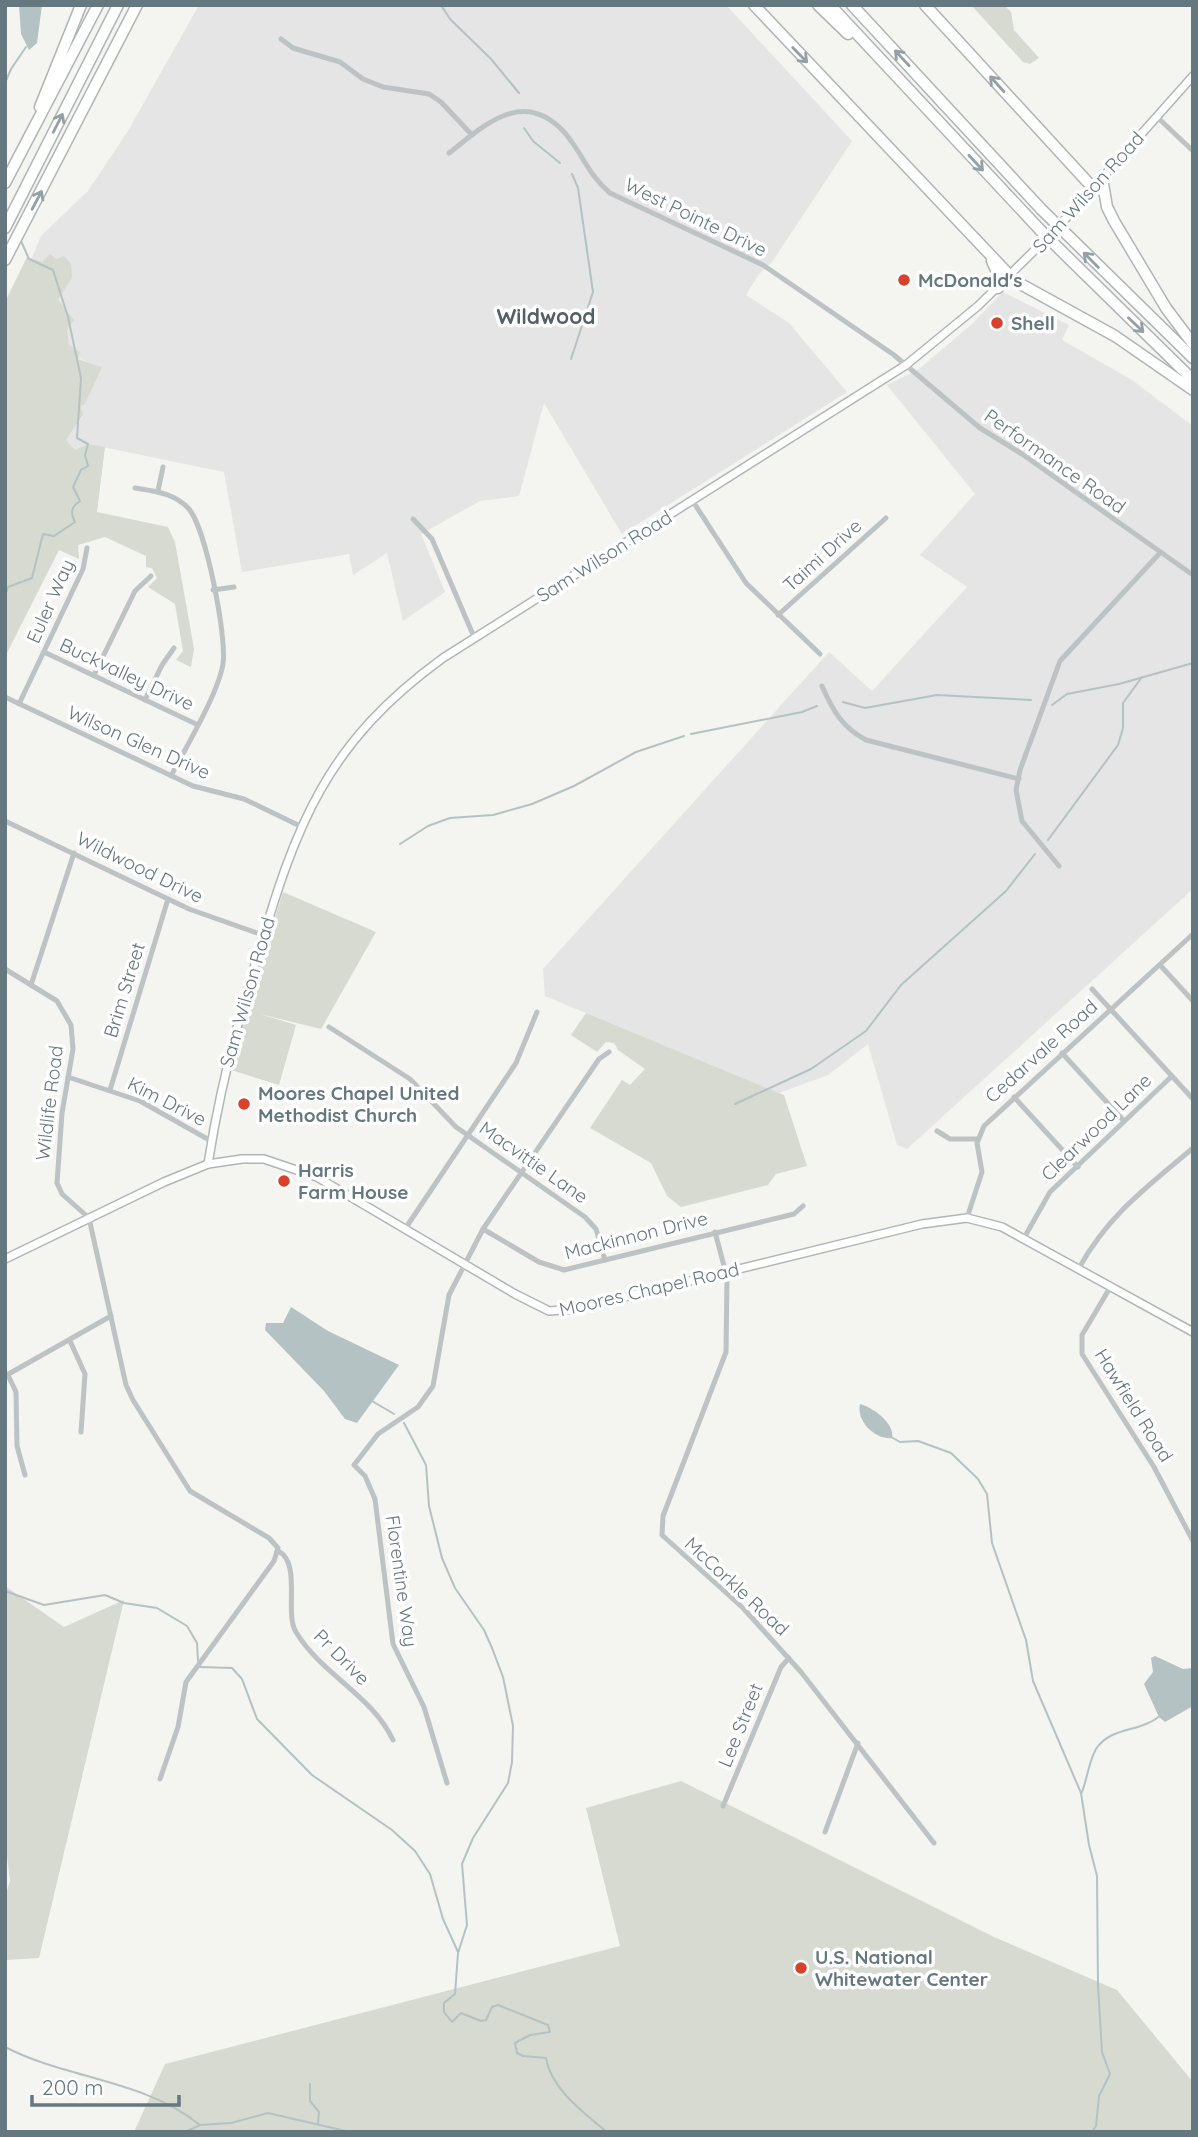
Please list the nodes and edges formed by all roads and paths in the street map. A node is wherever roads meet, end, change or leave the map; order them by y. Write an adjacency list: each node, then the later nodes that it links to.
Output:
1 (81, 5): 14 (highway)
2 (98, 5): 14 (highway)
3 (118, 5): 22 (highway, one-way to 3)
4 (139, 5): 24 (highway, one-way to 4)
5 (754, 5): 23 (highway, one-way to 23)
6 (817, 5): 13 (highway)
7 (830, 5): 13 (highway)
8 (925, 5): 20 (highway, one-way to 8)
9 (856, 8): 28 (highway, one-way to 9)
10 (281, 39): 15 (street)
11 (1193, 76): 12 (street, Sam Wilson Road)
12 (1156, 116): 16 (street); 18 (street, Sam Wilson Road)
13 (946, 130): 30 (highway, one-way to 30)
14 (32, 131): 19 (highway)
15 (472, 135): 17 (street, West Pointe Drive); 29 (street, West Pointe Drive)
16 (1193, 151)
17 (449, 153)
18 (1102, 178): 20 (street, Sam Wilson Road); 21 (highway)
19 (5, 183)
20 (1091, 190): 21 (highway); 25 (street, Sam Wilson Road, bridge)
21 (1107, 207): 27 (highway)
22 (5, 228)
23 (984, 249): 25 (highway); 26 (highway)
24 (5, 260)
25 (1011, 276): 26 (street, Sam Wilson Road); 31 (highway)
26 (998, 288): 29 (street, Sam Wilson Road)
27 (1193, 344)
28 (1193, 358)
29 (906, 365): 35 (street, Sam Wilson Road); 39 (street, Performance Road)
30 (1193, 380)
31 (1193, 390)
32 (163, 467): 34 (street)
33 (135, 488): 34 (street)
34 (158, 491): 43 (street)
35 (692, 500): 44 (street); 45 (street, Sam Wilson Road)
36 (886, 518): 44 (street, Taimi Drive)
37 (413, 519): 45 (street)
38 (87, 548): 47 (street, Euler Way)
39 (1159, 554): 40 (street, Performance Road); 56 (street)
40 (1193, 575)
41 (151, 576): 49 (street)
42 (233, 587): 43 (street)
43 (214, 590): 54 (street)
44 (778, 615): 48 (street)
45 (474, 637): 58 (street, Sam Wilson Road)
46 (174, 648): 52 (street)
47 (44, 652): 49 (street, Buckvalley Drive); 53 (street, Euler Way)
48 (820, 654)
49 (94, 676): 52 (street, Buckvalley Drive)
50 (822, 686): 56 (street)
51 (5, 697): 53 (street, Wilson Glen Drive)
52 (145, 700): 54 (street, Buckvalley Drive)
53 (19, 704): 55 (street, Wilson Glen Drive)
54 (196, 724): 55 (street)
55 (171, 776): 58 (street, Wilson Glen Drive)
56 (1018, 779): 60 (street)
57 (5, 821): 59 (street, Wildwood Drive)
58 (300, 826): 63 (street, Sam Wilson Road)
59 (74, 853): 61 (street, Wildwood Drive); 66 (street)
60 (1059, 866)
61 (168, 899): 63 (street, Wildwood Drive); 76 (street, Brim Street)
62 (1193, 934): 64 (street, Cedarvale Road)
63 (263, 935): 83 (street, Sam Wilson Road)
64 (1160, 965): 68 (street); 69 (street, Cedarvale Road)
65 (5, 969): 66 (street, Wildlife Road)
66 (31, 985): 75 (street, Wildlife Road)
67 (1093, 989): 69 (street)
68 (1193, 1002)
69 (1110, 1009): 73 (street, Cedarvale Road); 74 (street)
70 (537, 1012): 81 (street)
71 (328, 1027): 81 (street, Macvittie Lane)
72 (609, 1052): 87 (street)
73 (1062, 1053): 77 (street, Cedarvale Road); 79 (street)
74 (1172, 1076): 78 (street); 79 (street, Clearwood Lane)
75 (68, 1077): 76 (street, Kim Drive); 89 (street, Wildlife Road)
76 (110, 1090): 83 (street, Kim Drive)
77 (1014, 1097): 82 (street, Cedarvale Road); 86 (street)
78 (1193, 1099)
79 (1123, 1120): 86 (street, Clearwood Lane)
80 (937, 1131): 82 (street)
81 (467, 1135): 87 (street, Macvittie Lane); 91 (street)
82 (978, 1139): 90 (street)
83 (211, 1141): 85 (street, Sam Wilson Road)
84 (1193, 1148): 98 (street)
85 (208, 1164): 89 (street, Moores Chapel Road); 91 (street, Moores Chapel Road)
86 (1078, 1167): 94 (street, Clearwood Lane)
87 (522, 1174): 92 (street); 96 (street, Macvittie Lane)
88 (803, 1206): 93 (street, Mackinnon Drive)
89 (89, 1218): 95 (street, Moores Chapel Road); 101 (street)
90 (967, 1218): 94 (street, Moores Chapel Road); 99 (street, Moores Chapel Road)
91 (405, 1228): 97 (street, Moores Chapel Road)
92 (483, 1229): 96 (street, Mackinnon Drive); 97 (street)
93 (715, 1232): 96 (street, Mackinnon Drive); 99 (street, McCorkle Road)
94 (1024, 1238): 98 (street, Moores Chapel Road)
95 (5, 1259)
96 (605, 1260)
97 (464, 1264): 99 (street, Moores Chapel Road); 113 (street, Florentine Way)
98 (1079, 1268): 100 (street, Moores Chapel Road)
99 (726, 1272): 109 (street, McCorkle Road)
100 (1111, 1286): 102 (street, Moores Chapel Road); 107 (street, Hawfield Road)
101 (111, 1316): 103 (street); 108 (street)
102 (1193, 1332)
103 (70, 1341): 104 (street); 105 (street)
104 (7, 1376): 106 (street)
105 (81, 1432)
106 (25, 1475)
107 (1193, 1541)
108 (278, 1551): 110 (street, Pr Drive); 112 (street)
109 (789, 1658): 111 (street, McCorkle Road); 114 (street, Lee Street)
110 (393, 1740)
111 (858, 1743): 115 (street); 116 (street, McCorkle Road)
112 (160, 1779)
113 (446, 1783)
114 (723, 1806)
115 (825, 1832)
116 (934, 1843)

